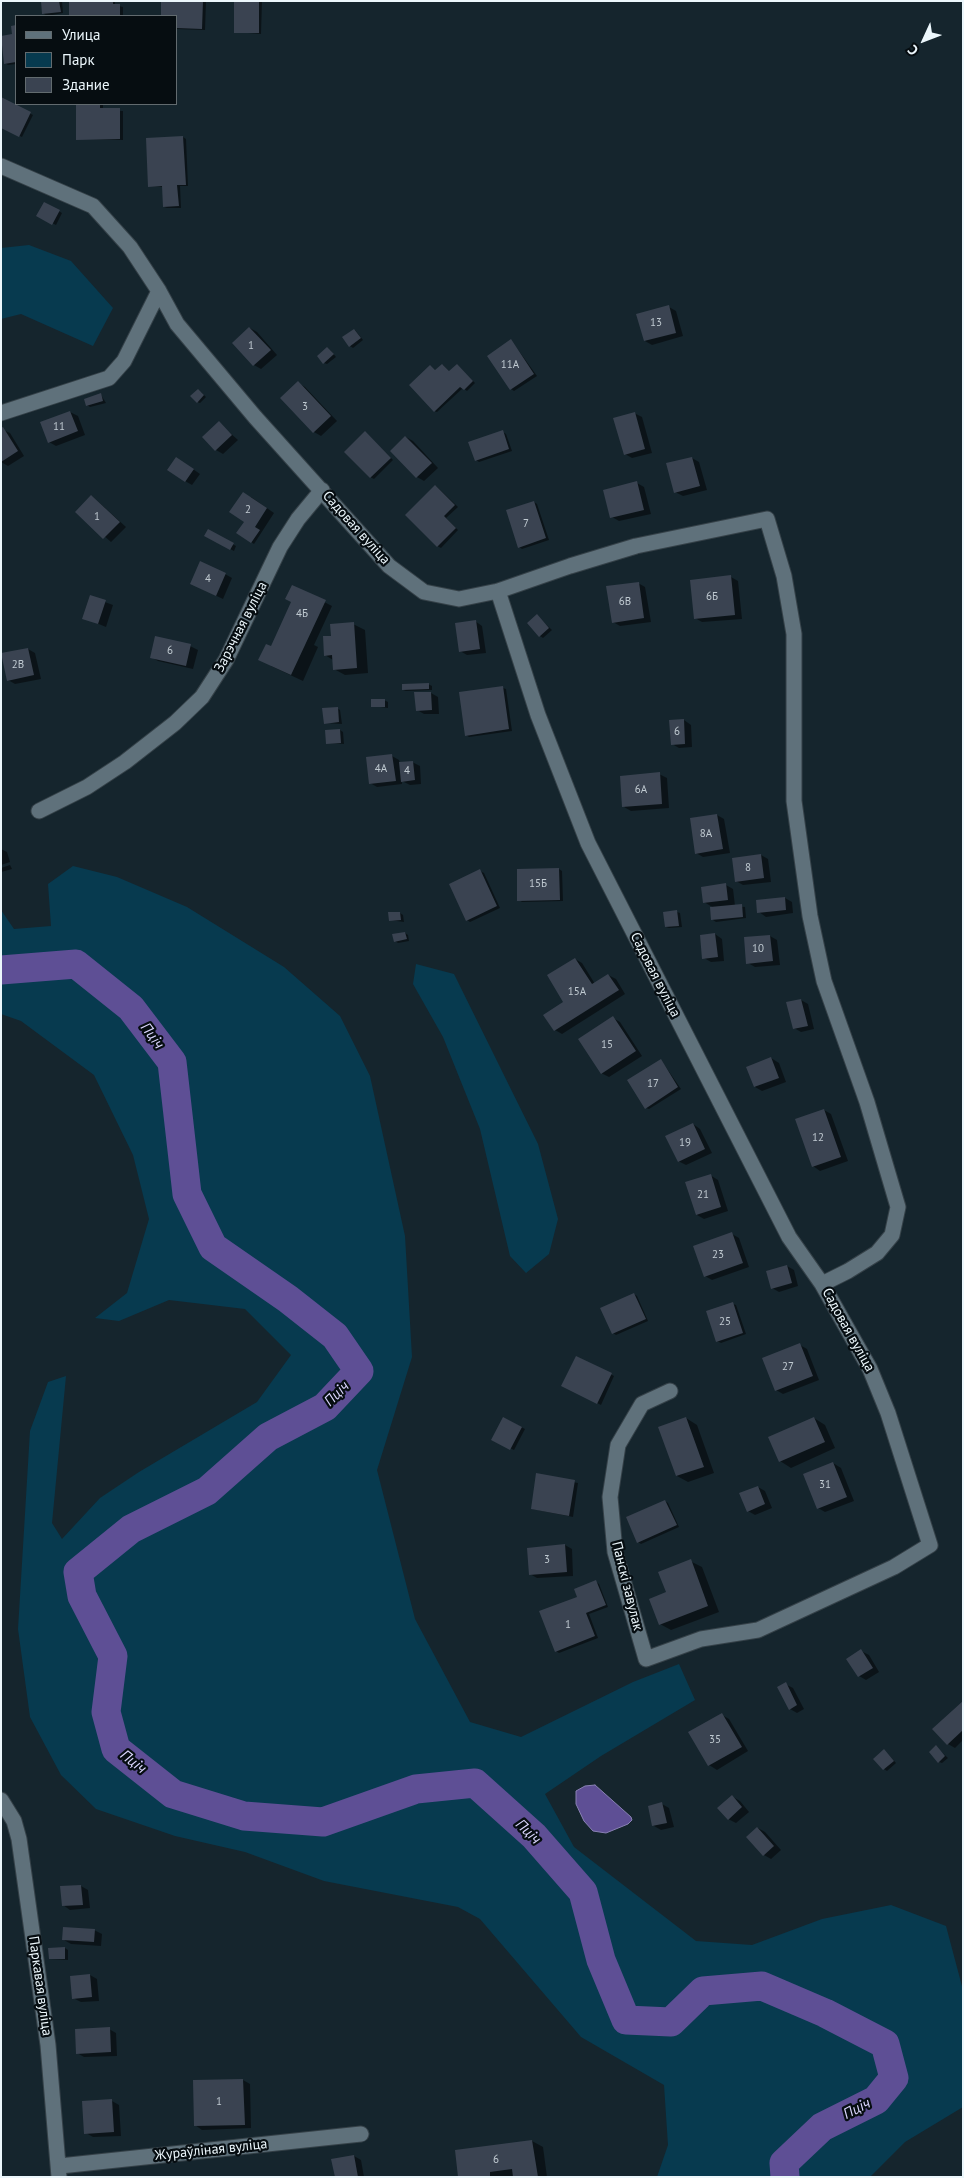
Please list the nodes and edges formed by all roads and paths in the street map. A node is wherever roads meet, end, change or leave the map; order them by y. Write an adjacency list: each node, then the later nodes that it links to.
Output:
1 (1, 166): 2 (street, Садовая вуліца)
2 (159, 291): 3 (street); 4 (street, Садовая вуліца)
3 (1, 413)
4 (322, 490): 5 (street, Садовая вуліца); 6 (street, Зарэчная вуліца)
5 (498, 591): 7 (street, Садовая вуліца); 7 (street)
6 (39, 811)
7 (822, 1284): 9 (street, Садовая вуліца)
8 (670, 1391): 9 (street, Панскі завулак)
9 (729, 1633)
10 (1, 1800): 12 (street, Паркавая вуліца)
11 (362, 2134): 12 (street, Жураўліная вуліца)
12 (59, 2171)

